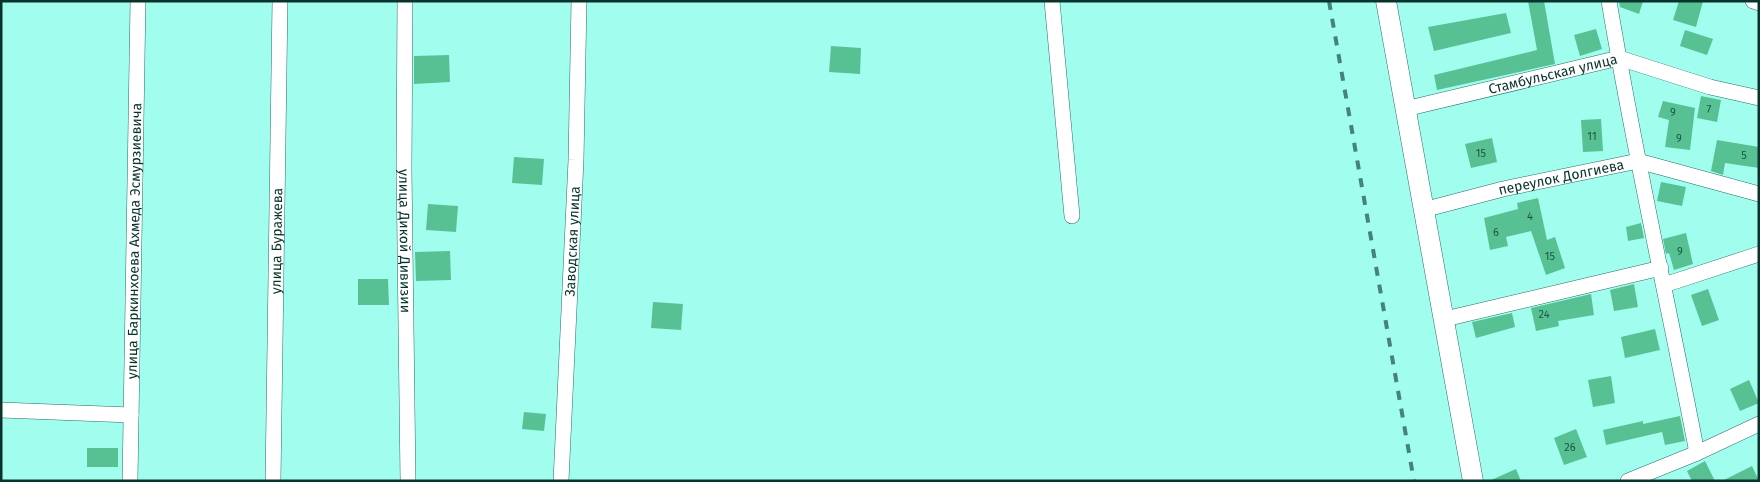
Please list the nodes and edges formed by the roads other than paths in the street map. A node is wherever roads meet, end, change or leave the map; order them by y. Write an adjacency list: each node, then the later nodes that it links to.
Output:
1 (138, 1): 22 (street, улица Баркинхоева Ахмеда Эсмурзиевича)
2 (280, 1): 26 (street, улица Буражева)
3 (405, 1): 27 (street, улица Дикой Дивизии)
4 (579, 1): 28 (street, Заводская улица)
5 (1052, 1): 16 (street)
6 (1386, 1): 12 (street)
7 (1609, 1): 10 (street)
8 (1752, 1): 9 (street)
9 (1759, 3)
10 (1619, 58): 11 (street, Стамбульская улица); 12 (street, Стамбульская улица); 13 (street)
11 (1759, 98)
12 (1405, 109): 15 (street)
13 (1638, 161): 14 (street, переулок Долгиева); 15 (street, переулок Долгиева); 18 (street)
14 (1759, 194)
15 (1423, 210): 20 (street)
16 (1072, 216)
17 (1759, 254): 19 (street)
18 (1661, 268): 19 (street); 20 (street)
19 (1664, 284): 24 (street)
20 (1445, 319): 29 (street)
21 (1, 410): 22 (street)
22 (131, 415): 25 (street, улица Баркинхоева Ахмеда Эсмурзиевича)
23 (1759, 424): 24 (street)
24 (1697, 453): 30 (street)
25 (130, 481)
26 (273, 481)
27 (408, 481)
28 (561, 481)
29 (1473, 481)
30 (1628, 481)

